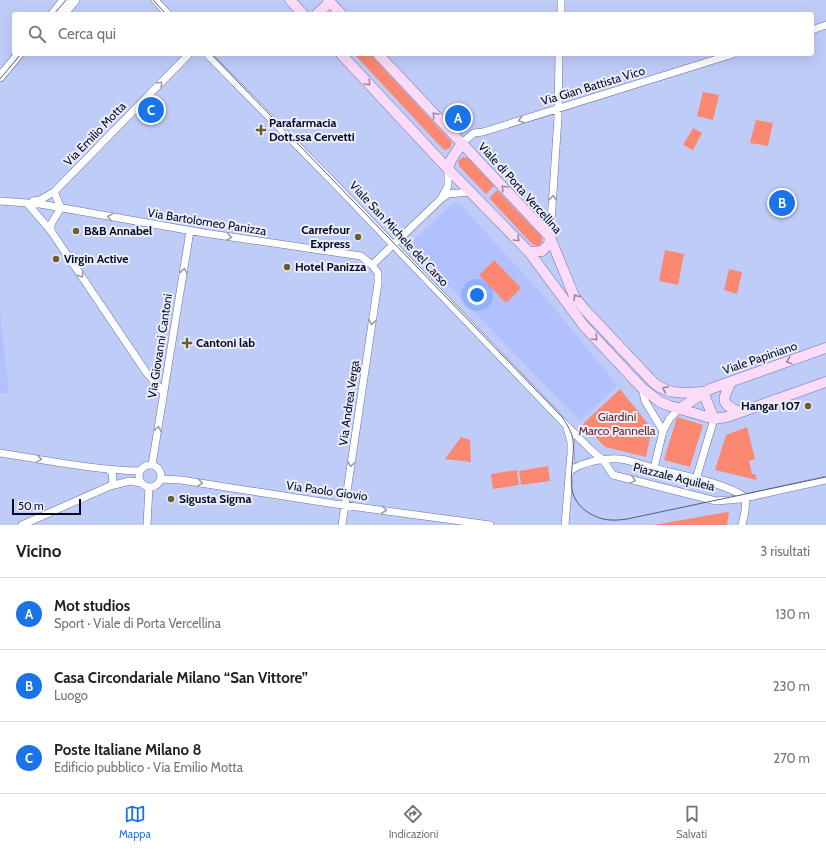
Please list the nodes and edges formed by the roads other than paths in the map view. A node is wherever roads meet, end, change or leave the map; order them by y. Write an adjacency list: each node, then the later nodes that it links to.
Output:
1 (64, 0): 7 (street)
2 (75, 0): 8 (street)
3 (155, 0): 9 (street)
4 (290, 0): 10 (main road)
5 (561, 0): 13 (street)
6 (331, 1): 11 (main road); 12 (main road)
7 (55, 12)
8 (65, 12)
9 (166, 12)
10 (301, 12)
11 (319, 12)
12 (339, 12)
13 (561, 12)
14 (826, 25): 15 (street)
15 (814, 29)
16 (17, 56): 23 (street)
17 (187, 56): 27 (street, Via Emilio Motta, one-way to 17)
18 (209, 56): 36 (street, Viale San Michele del Carso)
19 (343, 56): 26 (main road, one-way to 26)
20 (380, 56): 25 (main road, Viale di Porta Vercellina, one-way to 20)
21 (559, 56): 24 (street)
22 (727, 56): 24 (street, Via Gian Battista Vico)
23 (0, 77)
24 (558, 108): 25 (street, Via Gian Battista Vico, one-way to 25); 35 (street, one-way to 24)
25 (462, 143): 26 (main road); 35 (main road, Viale di Porta Vercellina, one-way to 25)
26 (448, 169): 28 (main road); 29 (street)
27 (54, 192): 31 (street, Via Emilio Motta); 32 (street)
28 (469, 192): 29 (street); 37 (main road, one-way to 37)
29 (441, 199): 36 (street)
30 (0, 201): 31 (street, Via Bartolomeo Panizza)
31 (27, 203): 32 (street, Via Bartolomeo Panizza); 33 (street)
32 (61, 208): 33 (street); 34 (street, Via Bartolomeo Panizza, one-way to 32)
33 (51, 231): 44 (street, one-way to 44)
34 (190, 231): 38 (street, Via Bartolomeo Panizza, one-way to 38); 44 (street, Via Giovanni Cantoni, one-way to 34)
35 (550, 237): 37 (main road); 43 (main road, Viale di Porta Vercellina, one-way to 35)
36 (394, 245): 38 (street); 48 (street, Viale San Michele del Carso)
37 (529, 252): 42 (main road, one-way to 42)
38 (372, 265): 65 (street, Via Andrea Verga, one-way to 65)
39 (826, 348): 40 (main road, Viale Papiniano, one-way to 40)
40 (731, 382): 43 (main road, Viale Papiniano); 46 (main road)
41 (826, 382): 46 (main road)
42 (642, 388): 45 (main road); 50 (street)
43 (704, 392): 45 (main road, Piazzale Aquileia); 47 (main road)
44 (164, 393): 53 (street, Via Giovanni Cantoni, one-way to 44)
45 (679, 409): 47 (main road); 50 (street, Piazzale Aquileia)
46 (740, 412): 47 (main road)
47 (714, 419): 59 (street, Piazzale Aquileia)
48 (565, 424): 49 (street, Viale San Michele del Carso); 57 (street)
49 (572, 431): 52 (street, Piazzale Aquileia)
50 (663, 431): 54 (street, Piazzale Aquileia)
51 (0, 453): 55 (street, one-way to 55)
52 (603, 460): 54 (street, Piazzale Aquileia); 57 (street, Piazzale Aquileia); 64 (street, Piazzale Aquileia, one-way to 64)
53 (152, 465): 56 (street); 58 (street)
54 (654, 468): 59 (street, Piazzale Aquileia)
55 (109, 470): 56 (street); 62 (street)
56 (140, 471): 61 (street)
57 (569, 471): 71 (street)
58 (161, 479): 63 (street); 65 (street, Via Paolo Giovio, one-way to 65)
59 (696, 479): 64 (street, Piazzale Aquileia)
60 (826, 480): 64 (street)
61 (141, 482): 62 (street); 63 (street)
62 (110, 486): 67 (street)
63 (149, 487): 68 (street)
64 (746, 498): 72 (street)
65 (345, 505): 66 (street, Via Paolo Giovio, one-way to 66); 69 (street, Via Andrea Verga)
66 (458, 523): 70 (street, Via Paolo Giovio)
67 (22, 525)
68 (147, 525)
69 (342, 525)
70 (490, 525)
71 (565, 525)
72 (742, 525)

